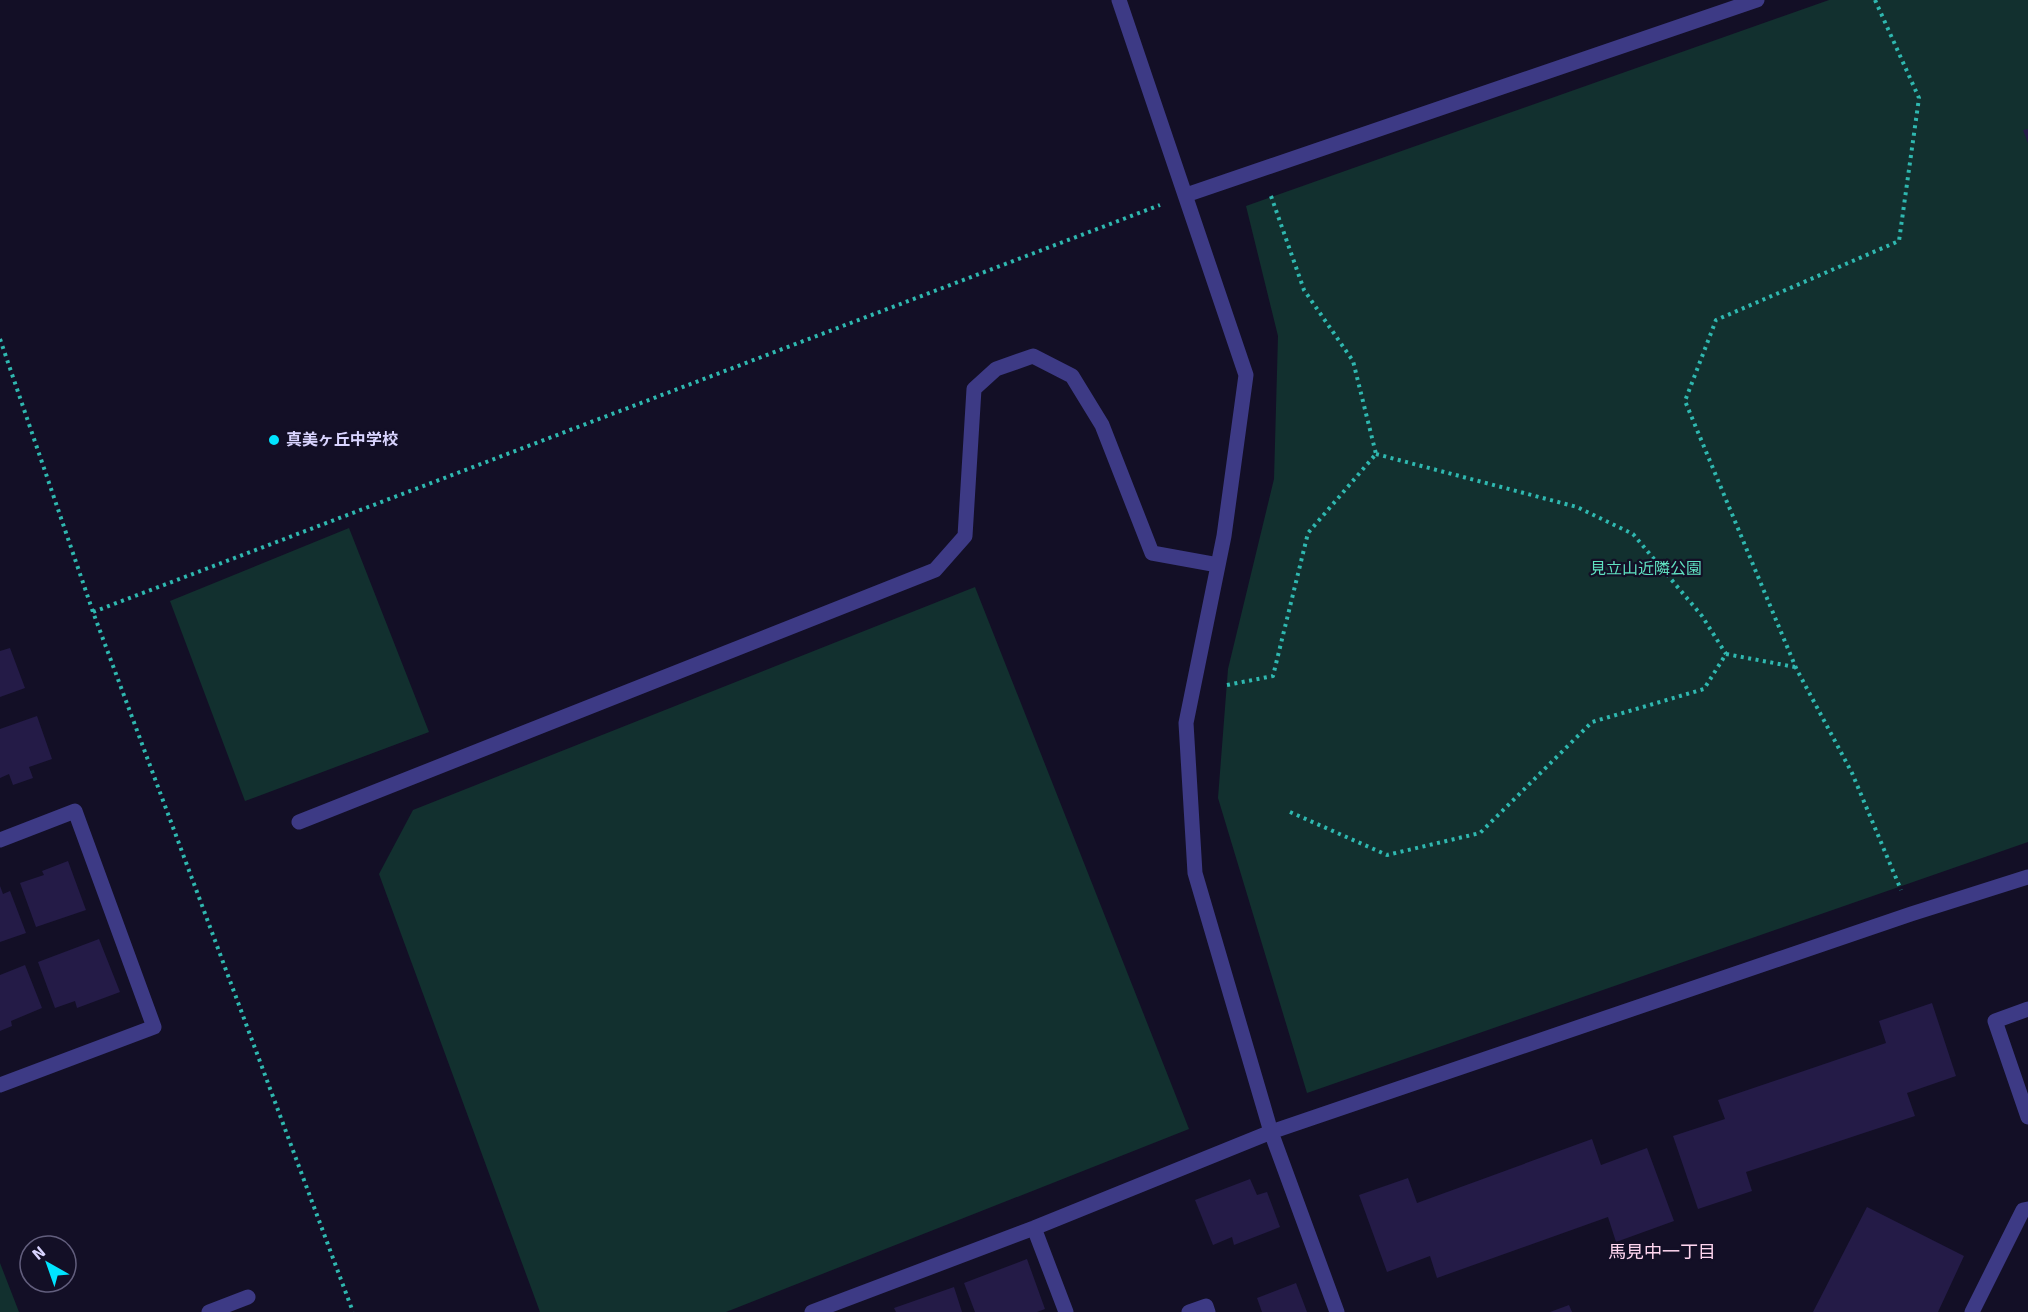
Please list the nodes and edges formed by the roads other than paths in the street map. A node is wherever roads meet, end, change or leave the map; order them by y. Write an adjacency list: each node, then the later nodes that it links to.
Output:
1 (1119, 0): 3 (street)
2 (1757, 0): 3 (street)
3 (1186, 195): 4 (street)
4 (1218, 565): 5 (street); 11 (street)
5 (299, 822)
6 (0, 840): 9 (street)
7 (2028, 877): 11 (street)
8 (2028, 1009): 10 (street)
9 (0, 1085)
10 (2028, 1117)
11 (1271, 1132): 13 (street); 20 (street)
12 (2028, 1209): 21 (street)
13 (1034, 1228): 16 (street); 17 (street)
14 (248, 1297): 15 (street)
15 (209, 1312)
16 (812, 1312)
17 (1066, 1312)
18 (1189, 1312): 19 (street)
19 (1209, 1312)
20 (1336, 1312)
21 (1972, 1312)

